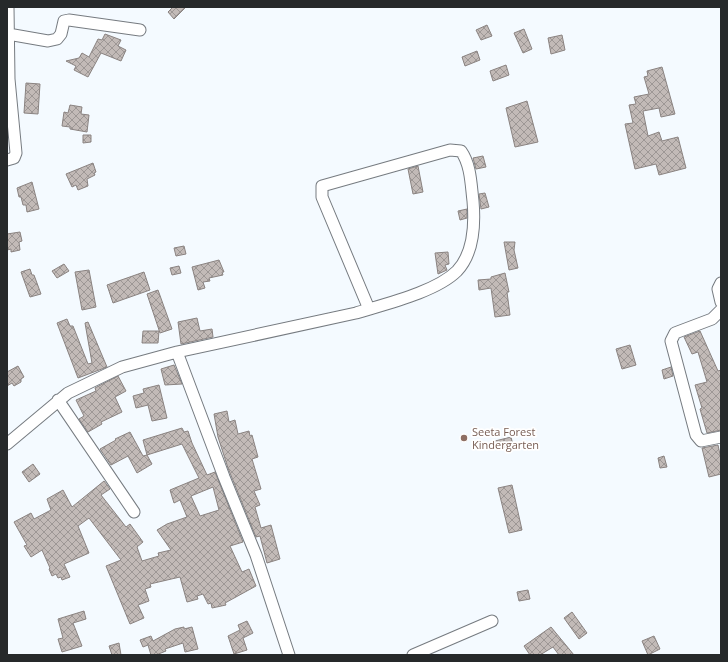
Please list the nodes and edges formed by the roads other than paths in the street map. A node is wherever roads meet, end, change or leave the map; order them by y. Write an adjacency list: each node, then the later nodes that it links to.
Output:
1 (8, 7): 3 (street)
2 (140, 30): 3 (street)
3 (8, 34): 4 (street)
4 (7, 160)
5 (721, 282): 6 (street)
6 (721, 302)
7 (369, 309): 7 (street); 9 (street)
8 (721, 310): 11 (street)
9 (177, 352): 10 (street); 15 (street)
10 (58, 400): 12 (street); 13 (street)
11 (721, 437)
12 (7, 444)
13 (134, 512)
14 (492, 621): 16 (street)
15 (289, 655)
16 (414, 655)

